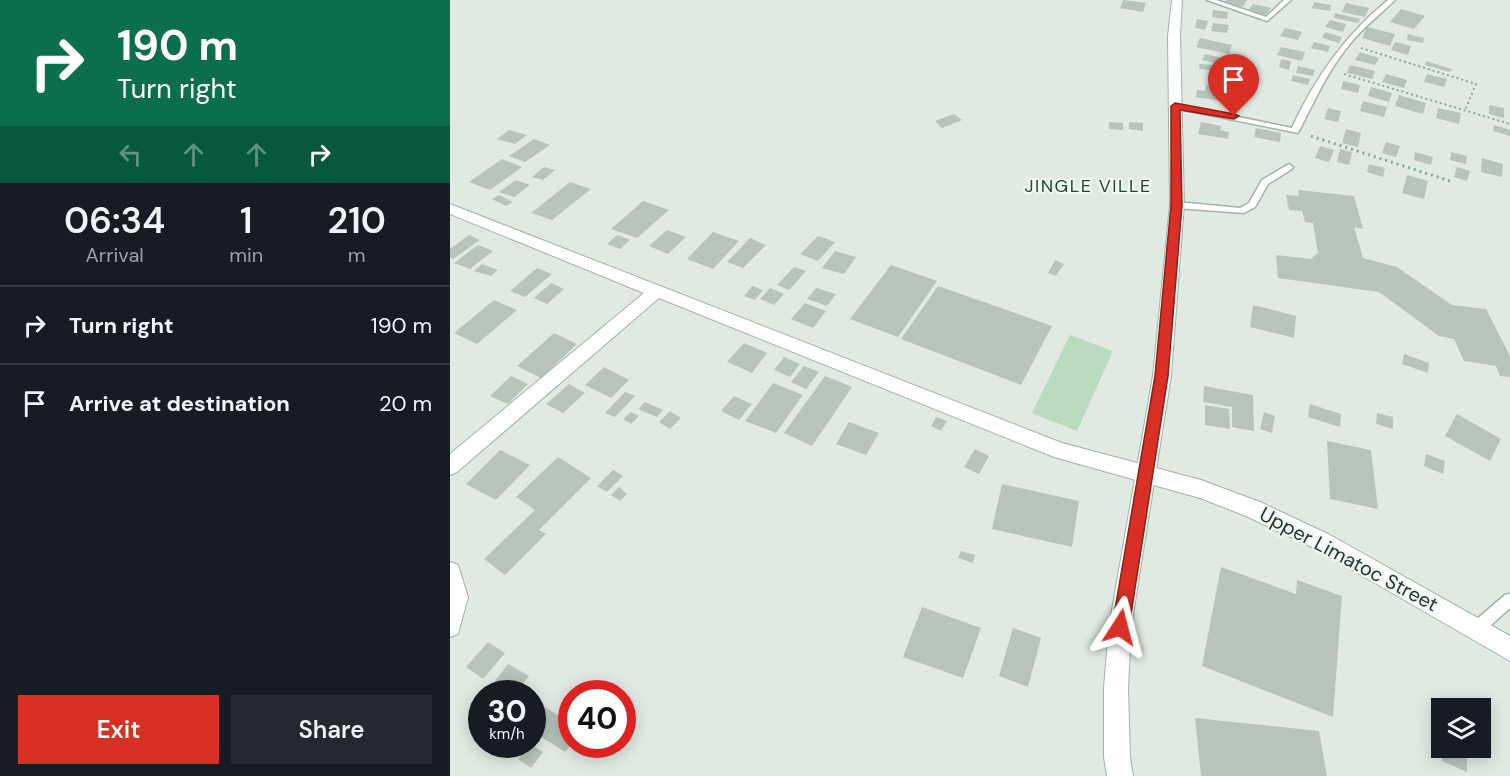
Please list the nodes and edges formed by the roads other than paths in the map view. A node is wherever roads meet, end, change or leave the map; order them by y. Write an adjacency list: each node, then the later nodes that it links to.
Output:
1 (1177, 0): 5 (street)
2 (1210, 0): 3 (lane)
3 (1288, 0)
4 (1392, 0): 5 (lane)
5 (1175, 106): 7 (street)
6 (1289, 168): 7 (lane)
7 (1177, 205): 11 (street)
8 (450, 209): 9 (street, Upper Limatoc Street)
9 (657, 291): 10 (street); 11 (street, Upper Limatoc Street)
10 (450, 466)
11 (1146, 474): 15 (street, Upper Limatoc Street); 17 (street)
12 (450, 573): 14 (street)
13 (1510, 600): 15 (lane)
14 (450, 626)
15 (1476, 629): 16 (street, Upper Limatoc Street)
16 (1510, 649)
17 (1120, 776)

